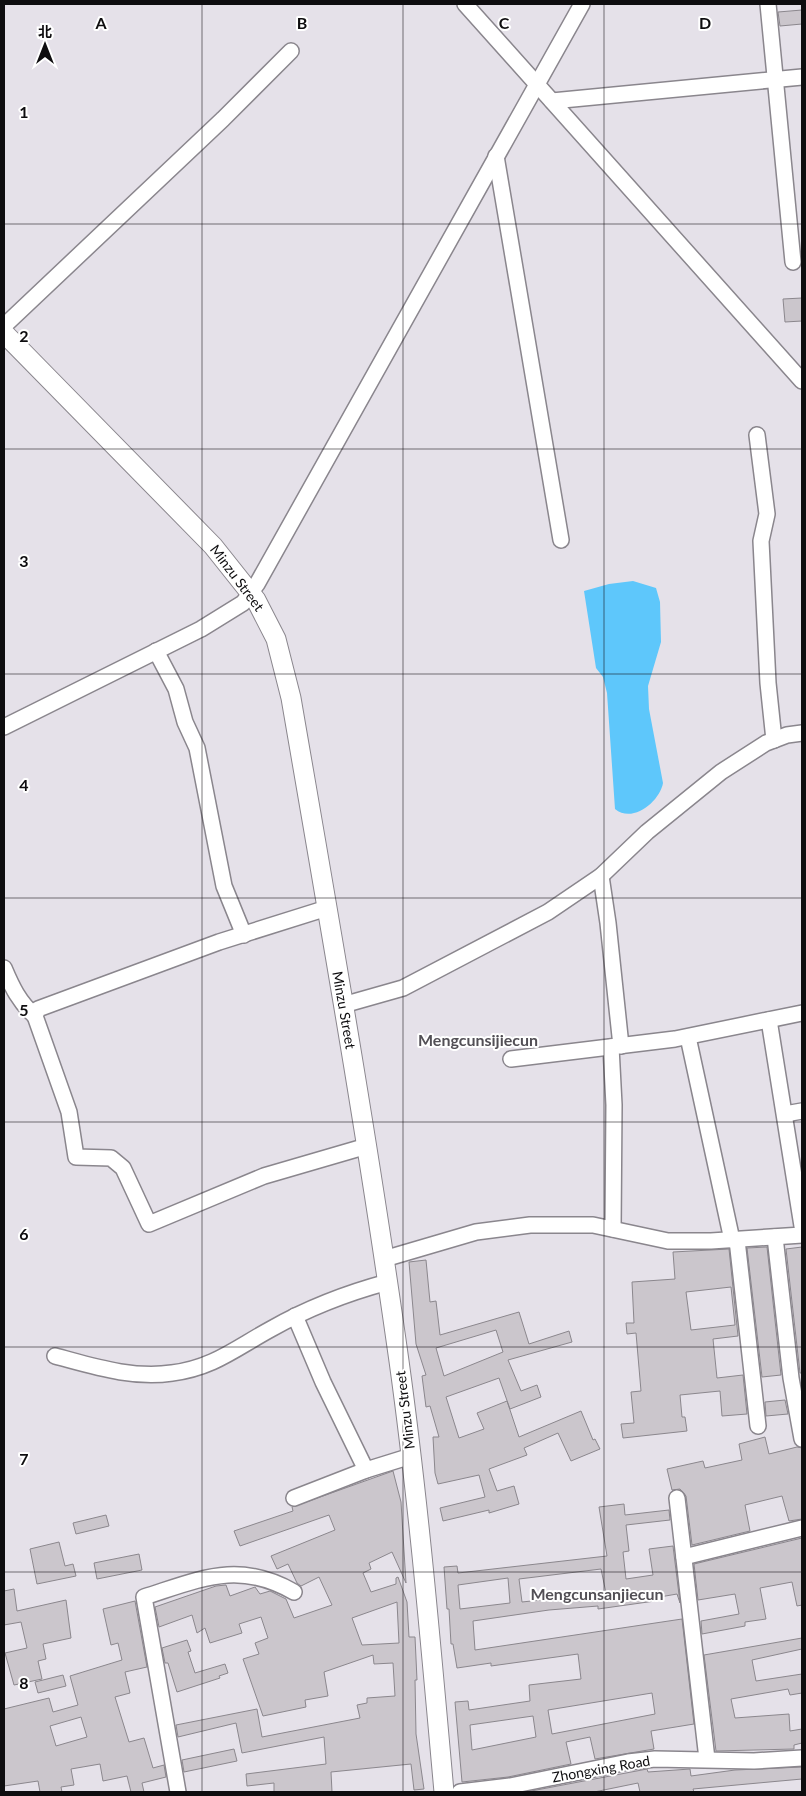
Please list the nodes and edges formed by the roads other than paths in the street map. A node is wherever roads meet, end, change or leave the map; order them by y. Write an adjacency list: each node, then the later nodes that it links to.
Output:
1 (465, 4): 7 (street)
2 (582, 4): 7 (street)
3 (768, 4): 6 (street)
4 (291, 51): 11 (street)
5 (802, 77): 6 (street)
6 (775, 80): 8 (street); 10 (street)
7 (537, 84): 8 (street); 9 (street)
8 (552, 101): 13 (street)
9 (496, 156): 15 (street); 16 (street)
10 (793, 262)
11 (4, 326)
12 (4, 333): 16 (main road, Minzu Street)
13 (802, 381)
14 (757, 435): 20 (street)
15 (561, 540)
16 (251, 593): 17 (street); 22 (main road, Minzu Street)
17 (156, 651): 18 (street); 23 (street)
18 (4, 726)
19 (802, 733): 20 (street)
20 (774, 740): 21 (street)
21 (601, 876): 25 (street); 30 (street)
22 (327, 908): 23 (street); 25 (main road, Minzu Street)
23 (244, 935): 27 (street)
24 (4, 968): 27 (street)
25 (343, 1005): 34 (main road, Minzu Street)
26 (802, 1013): 28 (street)
27 (35, 1016): 34 (street)
28 (770, 1020): 29 (street); 33 (street)
29 (688, 1037): 30 (street); 39 (street)
30 (616, 1047): 31 (street); 36 (street)
31 (511, 1059)
32 (802, 1111): 33 (street)
33 (785, 1114): 35 (street)
34 (367, 1146): 40 (main road, Minzu Street)
35 (802, 1226)
36 (614, 1229): 39 (street); 40 (street)
37 (802, 1235): 38 (street)
38 (774, 1237): 39 (street); 45 (street)
39 (735, 1240): 44 (street)
40 (384, 1259): 41 (main road, Minzu Street)
41 (388, 1282): 42 (street); 46 (main road, Minzu Street)
42 (296, 1316): 43 (street); 47 (street)
43 (55, 1356)
44 (758, 1426)
45 (802, 1439)
46 (411, 1456): 47 (street); 56 (main road, Minzu Street)
47 (366, 1470): 48 (street)
48 (294, 1498)
49 (677, 1498): 51 (street)
50 (802, 1528): 51 (street)
51 (684, 1557): 54 (street)
52 (294, 1592): 55 (street)
53 (802, 1758): 54 (street, Zhongxing Road)
54 (707, 1759): 57 (street, Zhongxing Road)
55 (178, 1792)
56 (444, 1792)
57 (460, 1792)

